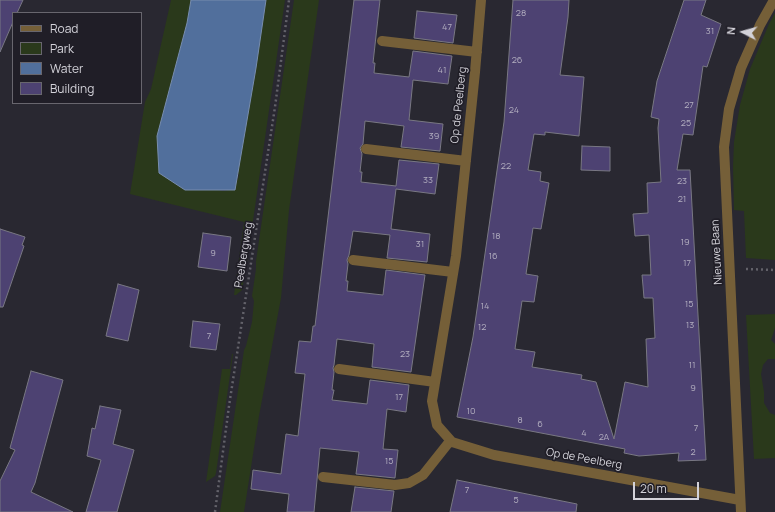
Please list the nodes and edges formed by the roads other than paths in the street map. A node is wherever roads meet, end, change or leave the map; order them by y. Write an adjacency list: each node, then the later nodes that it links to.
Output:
1 (481, 0): 4 (street, Op de Peelberg)
2 (774, 0): 13 (street, Nieuwe Baan)
3 (382, 41): 4 (street, Op de Peelberg)
4 (477, 52): 6 (street, Op de Peelberg)
5 (366, 149): 6 (street, Op de Peelberg)
6 (466, 161): 8 (street, Op de Peelberg)
7 (353, 260): 8 (street)
8 (453, 272): 10 (street, Op de Peelberg)
9 (340, 368): 10 (street)
10 (435, 382): 11 (street, Op de Peelberg)
11 (450, 441): 12 (street); 13 (street, Op de Peelberg)
12 (323, 477)
13 (740, 500): 14 (street, Nieuwe Baan)
14 (740, 512)

